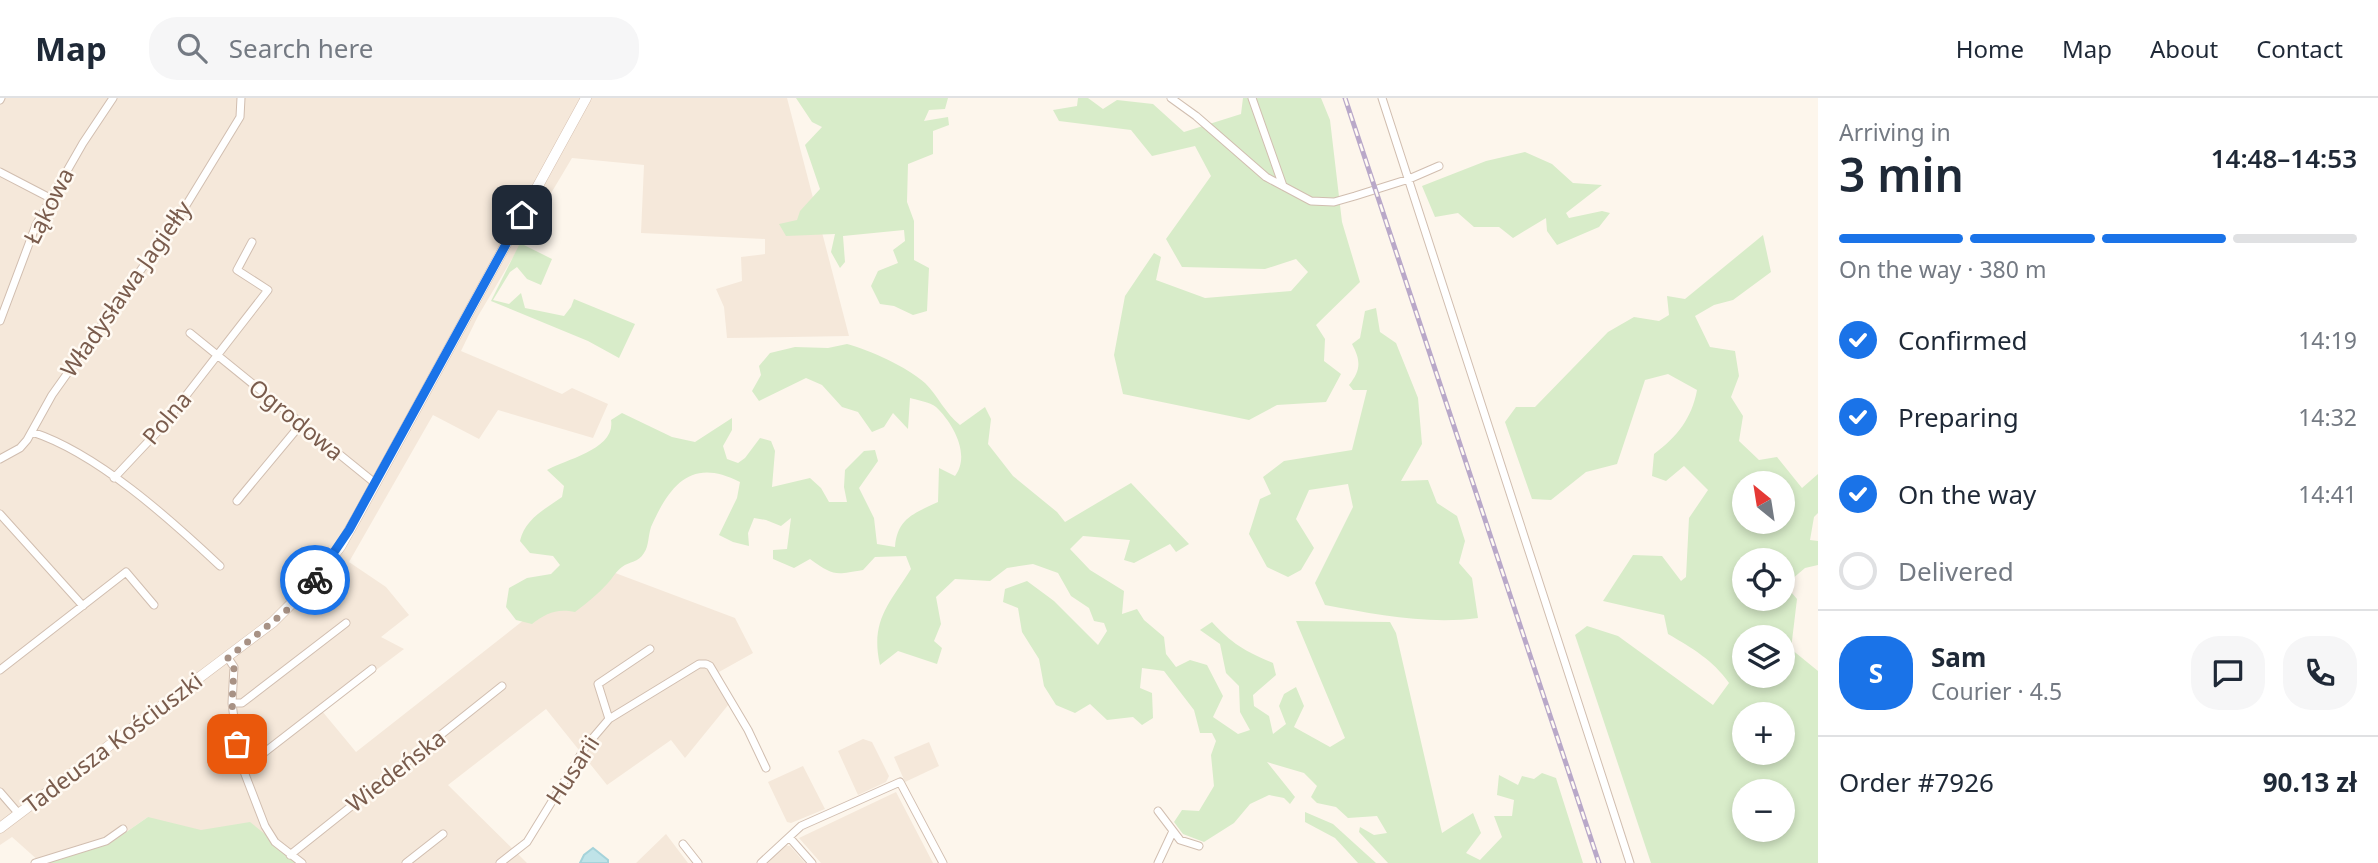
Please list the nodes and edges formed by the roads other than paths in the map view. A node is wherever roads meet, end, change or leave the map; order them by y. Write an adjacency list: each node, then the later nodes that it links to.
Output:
1 (113, 98): 11 (street, Łąkowa)
2 (241, 98): 17 (street, Władysława Jagiełły)
3 (586, 98): 20 (main road, Tadeusza Kościuszki)
4 (1171, 98): 10 (street)
5 (1252, 98): 10 (street)
6 (1382, 98): 9 (street)
7 (1439, 166): 9 (street)
8 (0, 172): 11 (street)
9 (1409, 178): 10 (street); 56 (street)
10 (1283, 186)
11 (50, 198): 13 (street, Łąkowa)
12 (252, 242): 15 (street, Polna)
13 (0, 321)
14 (190, 333): 15 (street)
15 (217, 357): 16 (street, Ogrodowa); 19 (street, Polna)
16 (301, 424): 20 (street, Ogrodowa); 21 (street)
17 (32, 432): 18 (street, Władysława Jagiełły); 19 (street)
18 (0, 459)
19 (114, 478): 23 (street)
20 (376, 484): 28 (main road, Tadeusza Kościuszki)
21 (237, 501)
22 (0, 514): 25 (street)
23 (220, 566)
24 (153, 605): 25 (street)
25 (83, 606): 29 (street)
26 (346, 623): 32 (street)
27 (650, 649): 33 (street, Husarii)
28 (228, 658): 32 (street); 38 (main road, Tadeusza Kościuszki)
29 (0, 670)
30 (372, 670): 35 (street)
31 (502, 686): 46 (street, Wiedeńska)
32 (232, 704): 35 (street)
33 (609, 719): 34 (street); 50 (street, Husarii)
34 (766, 768)
35 (243, 769): 46 (street)
36 (0, 792): 38 (street)
37 (1158, 811): 41 (street)
38 (19, 814): 39 (main road, Tadeusza Kościuszki)
39 (0, 828)
40 (123, 829): 47 (street)
41 (1173, 831): 45 (street); 55 (street)
42 (443, 834): 49 (street)
43 (789, 837): 52 (street); 53 (street); 54 (street)
44 (683, 844): 51 (street)
45 (1199, 846)
46 (290, 855): 48 (street)
47 (35, 863)
48 (302, 863)
49 (406, 863)
50 (500, 863)
51 (698, 863)
52 (761, 863)
53 (812, 863)
54 (943, 863)
55 (1158, 863)
56 (1630, 863)

